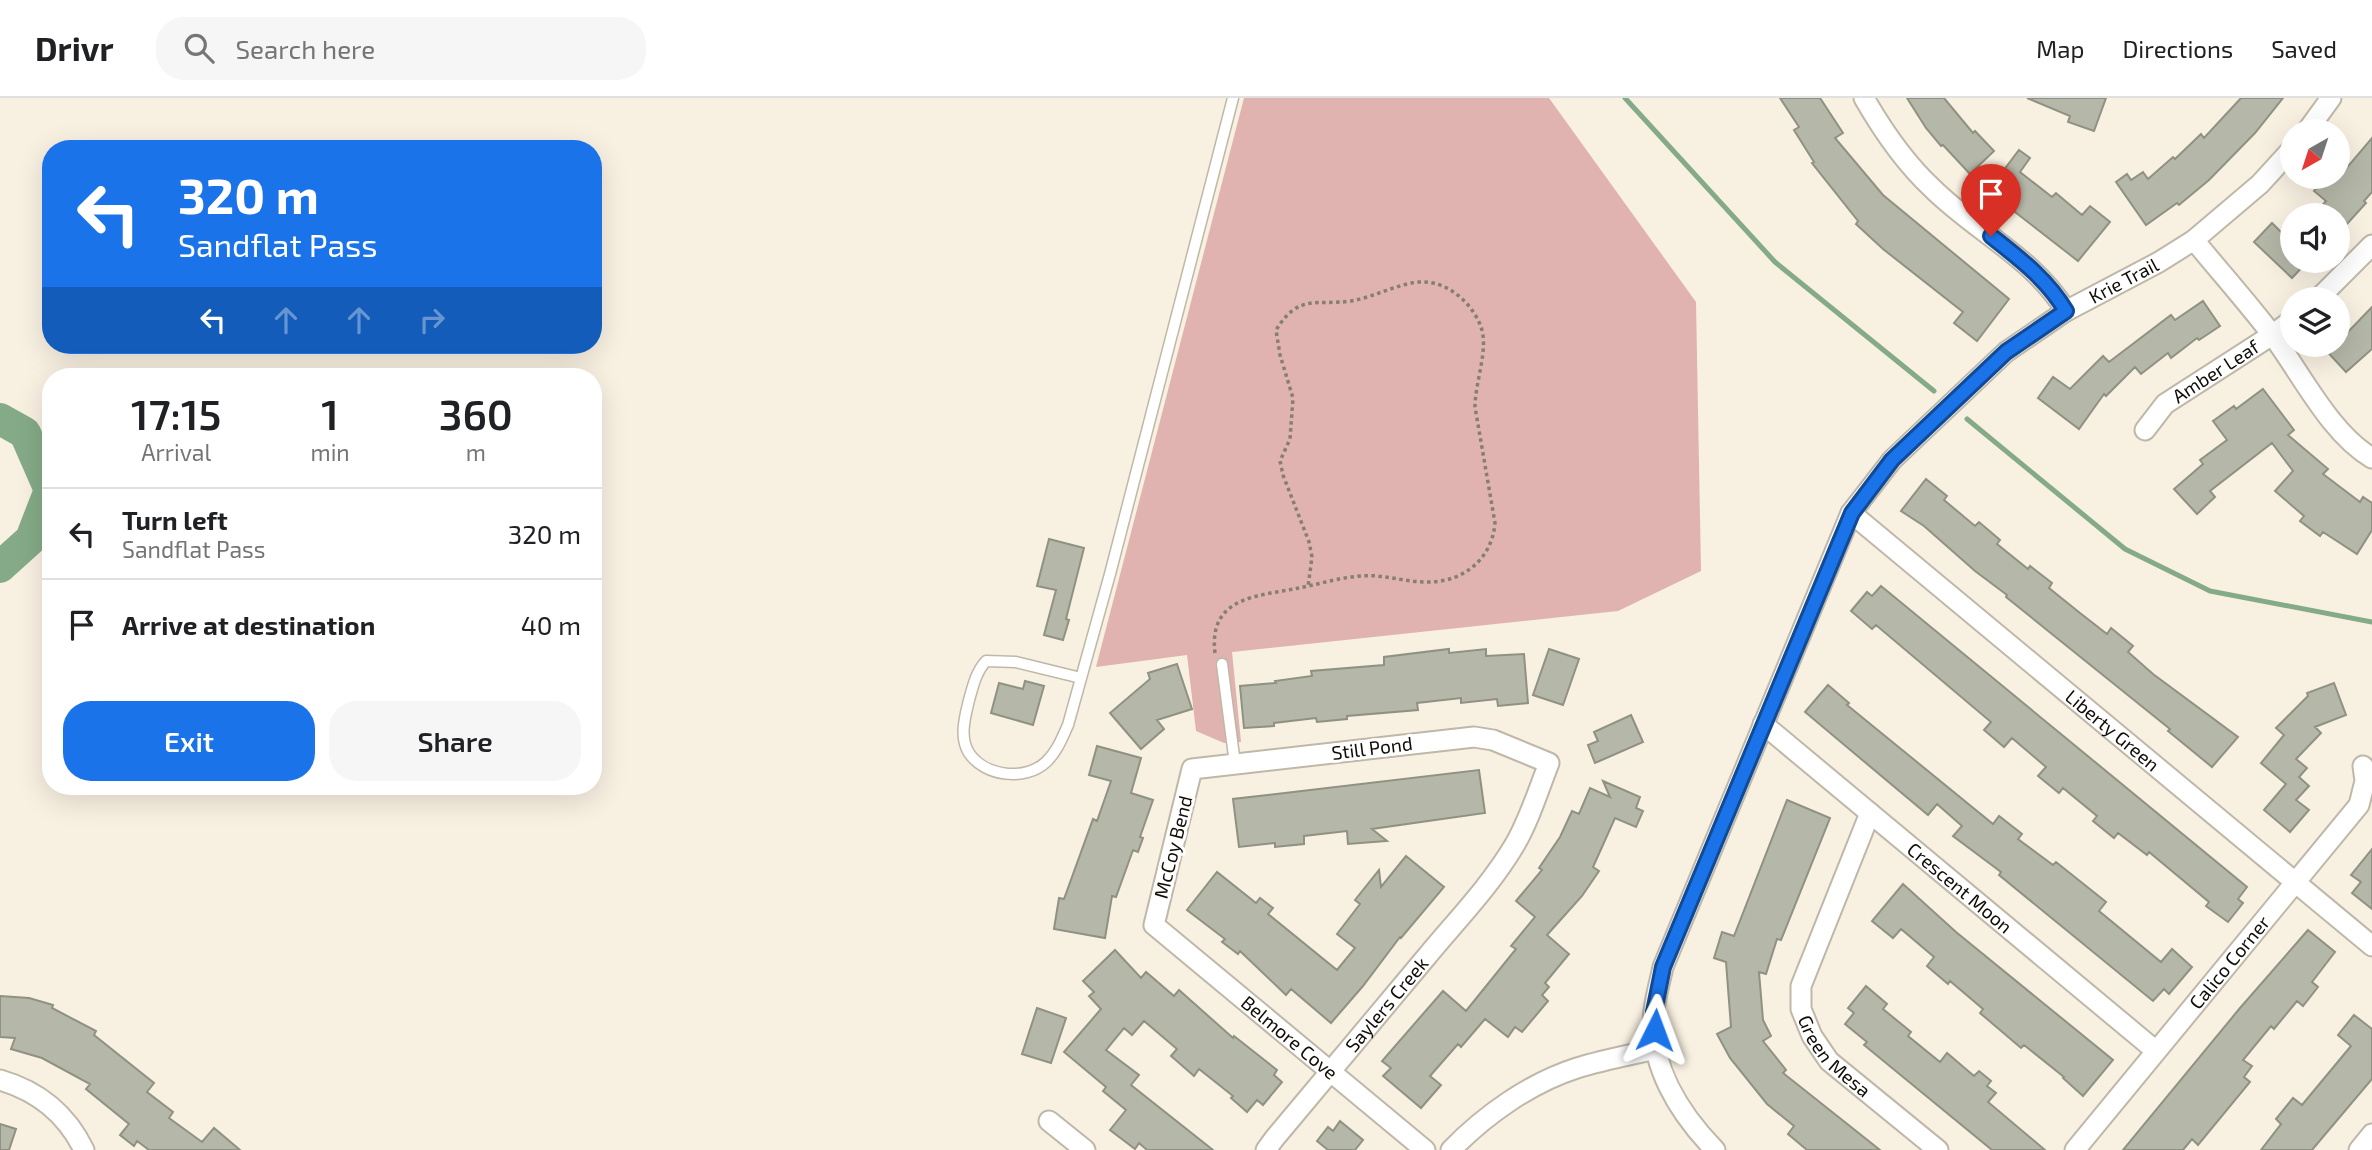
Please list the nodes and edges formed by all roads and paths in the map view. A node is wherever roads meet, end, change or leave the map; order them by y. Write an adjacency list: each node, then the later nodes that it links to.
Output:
1 (1233, 98): 17 (lane)
2 (1864, 98): 9 (street)
3 (2331, 98): 4 (street)
4 (2316, 119)
5 (2280, 162): 6 (street, Krie Trail)
6 (2194, 240): 9 (street, Krie Trail); 11 (street)
7 (2372, 245): 8 (street)
8 (2330, 287)
9 (2066, 311): 14 (street, Krie Trail)
10 (2280, 329): 11 (street, Amber Leaf)
11 (2272, 335): 12 (street, Amber Leaf); 13 (street)
12 (2145, 430)
13 (2372, 458)
14 (1852, 513): 18 (street, Krie Trail); 24 (street, Liberty Green)
15 (1308, 587): 15 (path); 16 (path)
16 (1222, 664): 20 (lane)
17 (1081, 678): 17 (lane)
18 (1763, 724): 23 (street, Crescent Moon); 27 (street, Krie Trail)
19 (1549, 763): 20 (street, Still Pond); 29 (street, Saylers Creek)
20 (1236, 764): 22 (street, Still Pond)
21 (2363, 766): 24 (street, Calico Corner)
22 (1192, 769): 25 (street, McCoy Bend)
23 (1870, 813): 28 (street, Crescent Moon); 39 (street, Green Mesa)
24 (2295, 882): 26 (street, Liberty Green); 28 (street, Calico Corner)
25 (1154, 925): 29 (street, Belmore Cove)
26 (2372, 946)
27 (1656, 1048): 37 (street); 38 (street, Krie Trail)
28 (2156, 1051): 40 (street, Calico Corner)
29 (1331, 1071): 35 (street, Saylers Creek); 36 (street, Belmore Cove)
30 (0, 1080): 33 (street)
31 (1049, 1121): 34 (street)
32 (2372, 1134): 41 (street)
33 (84, 1150)
34 (1085, 1150)
35 (1266, 1150)
36 (1425, 1150)
37 (1451, 1150)
38 (1716, 1150)
39 (1938, 1150)
40 (2075, 1150)
41 (2359, 1150)

